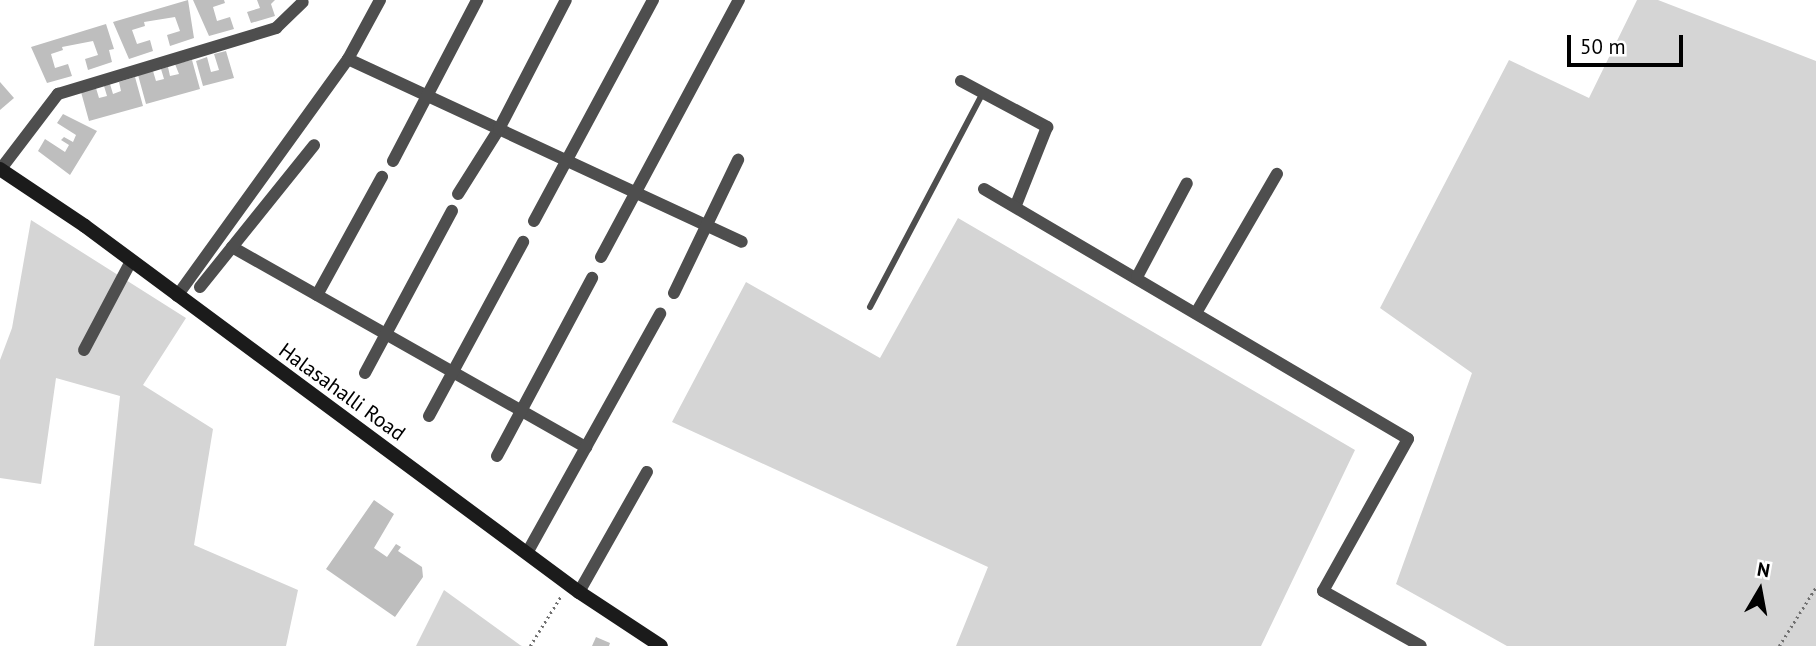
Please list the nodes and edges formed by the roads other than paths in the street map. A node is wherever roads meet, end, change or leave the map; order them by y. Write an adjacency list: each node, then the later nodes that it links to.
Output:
1 (380, 0): 7 (street)
2 (477, 0): 10 (street)
3 (566, 0): 11 (street)
4 (653, 0): 15 (street)
5 (739, 0): 22 (street)
6 (303, 2): 16 (street)
7 (348, 58): 10 (street); 37 (street)
8 (961, 81): 9 (street)
9 (984, 92): 23 (street); 38 (lane)
10 (428, 94): 11 (street); 14 (street)
11 (499, 129): 15 (street); 21 (street)
12 (314, 145): 29 (street)
13 (738, 160): 26 (street)
14 (393, 161)
15 (565, 162): 22 (street); 25 (street)
16 (0, 170): 31 (main road, Halasahalli Road)
17 (1277, 174): 39 (street)
18 (382, 177): 36 (street)
19 (1187, 183): 32 (street)
20 (984, 189): 23 (street)
21 (458, 194)
22 (637, 194): 26 (street); 30 (street)
23 (1016, 205): 32 (street)
24 (452, 211): 41 (street)
25 (534, 222)
26 (706, 226): 27 (street); 35 (street)
27 (741, 242)
28 (523, 243): 43 (street)
29 (232, 247): 34 (street); 36 (street)
30 (601, 257)
31 (130, 263): 37 (main road, Halasahalli Road); 42 (street)
32 (1137, 277): 39 (street)
33 (592, 278): 45 (street)
34 (200, 287)
35 (674, 293)
36 (317, 295): 41 (street)
37 (177, 296): 50 (main road, Halasahalli Road)
38 (870, 307)
39 (1196, 313): 53 (street)
40 (660, 314): 47 (street)
41 (386, 334): 43 (street); 44 (street)
42 (84, 350)
43 (453, 372): 45 (street); 46 (street)
44 (365, 373)
45 (521, 410): 47 (street); 48 (street)
46 (429, 416)
47 (586, 447): 50 (street)
48 (497, 456)
49 (646, 472): 51 (street)
50 (527, 553): 51 (main road, Halasahalli Road)
51 (574, 588): 52 (main road, Halasahalli Road)
52 (661, 646)
53 (1421, 646)

